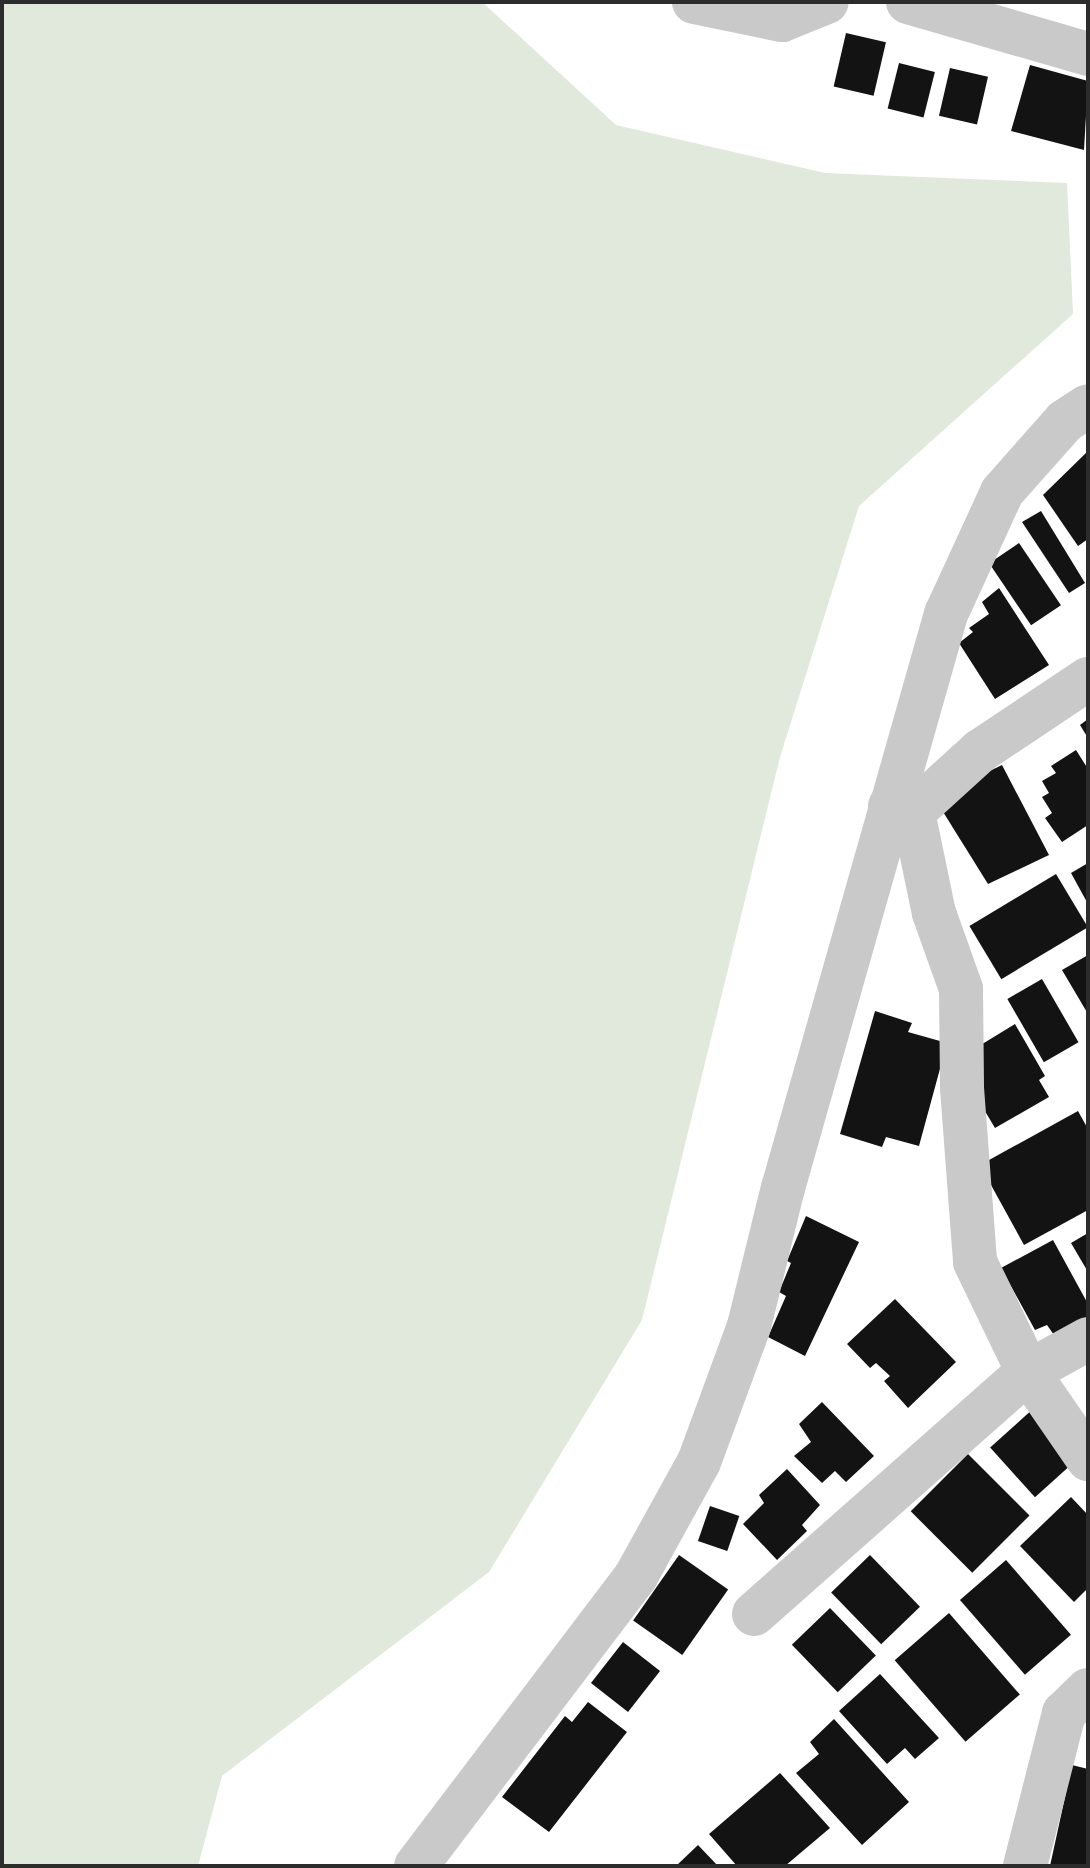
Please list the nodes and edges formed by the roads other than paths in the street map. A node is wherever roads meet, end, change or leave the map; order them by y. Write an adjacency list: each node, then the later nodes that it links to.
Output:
1 (694, 2): 2 (street)
2 (827, 2)
3 (908, 2): 4 (street)
4 (1088, 54)
5 (1088, 406): 7 (street)
6 (1088, 679): 7 (street)
7 (901, 809): 9 (street); 13 (street)
8 (1088, 1339): 9 (street)
9 (1028, 1372): 10 (street); 11 (street)
10 (1088, 1459)
11 (754, 1614)
12 (1088, 1690): 14 (street)
13 (416, 1866)
14 (1025, 1866)

